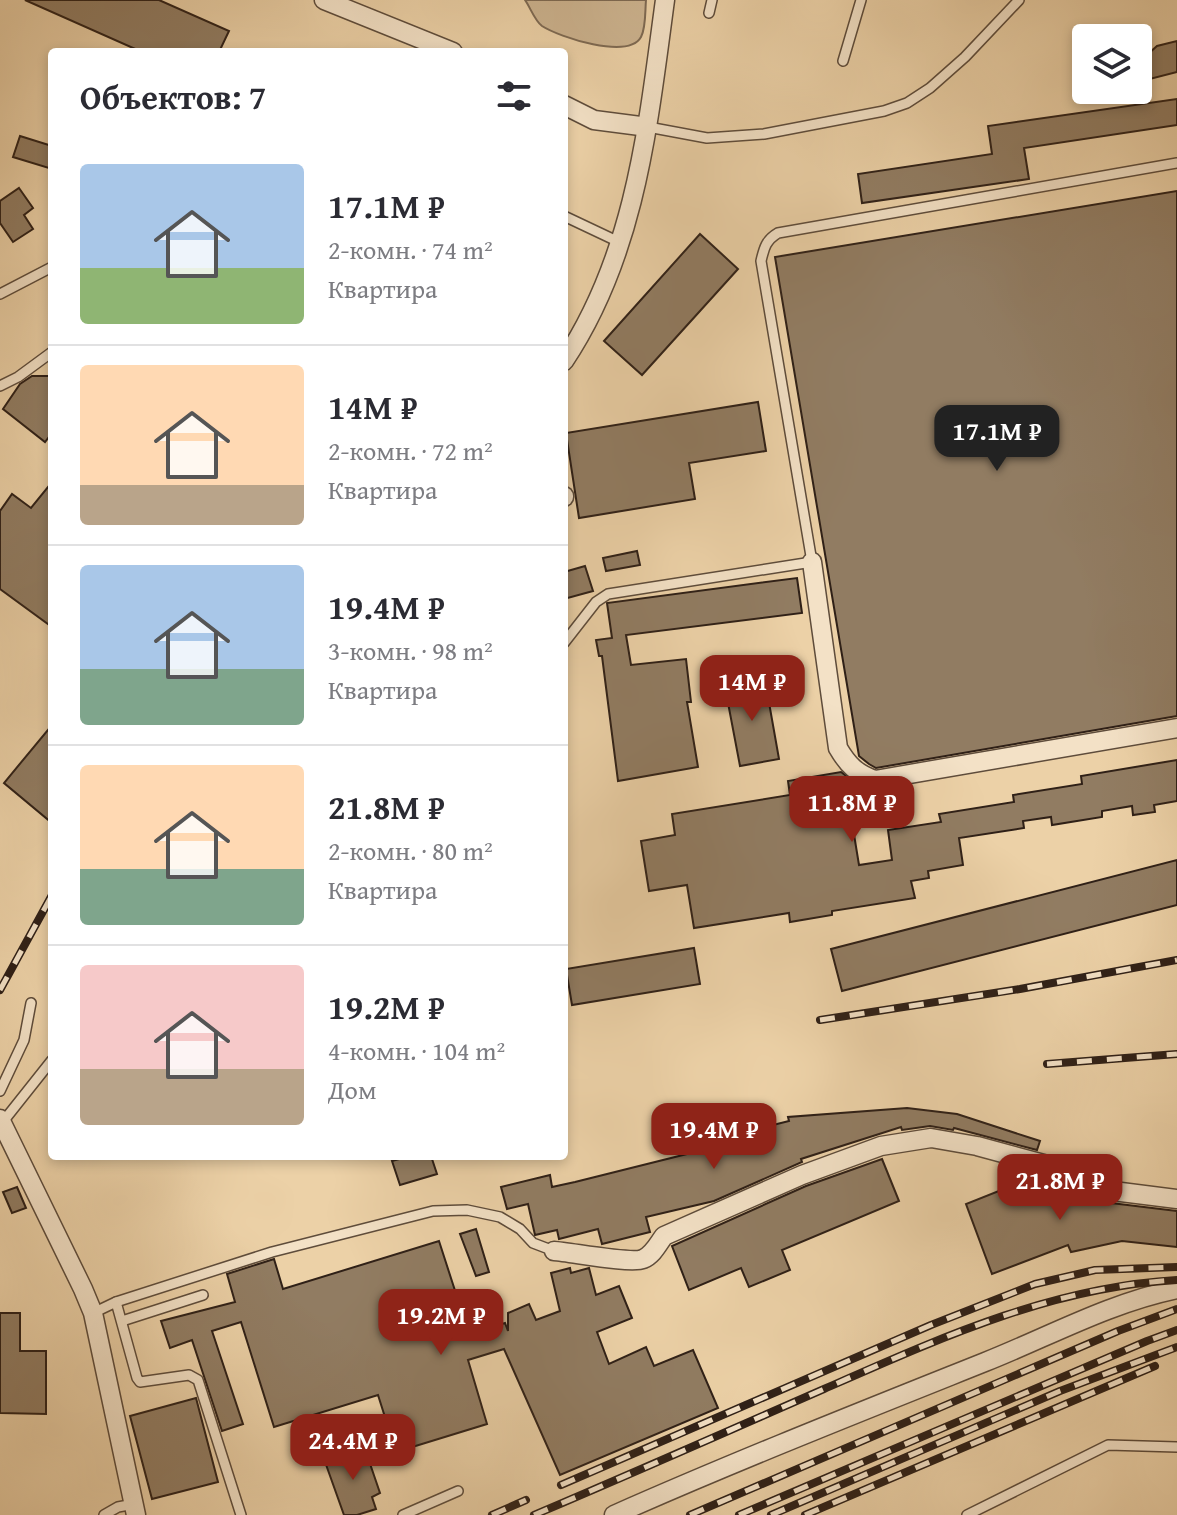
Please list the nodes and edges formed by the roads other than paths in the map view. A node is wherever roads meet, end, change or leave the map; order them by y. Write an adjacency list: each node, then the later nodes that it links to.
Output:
1 (324, 0): 7 (street)
2 (665, 0): 10 (street)
3 (712, 0): 6 (lane)
4 (861, 0): 8 (lane)
5 (1019, 0): 10 (lane)
6 (709, 13)
7 (443, 48)
8 (843, 61)
9 (568, 107): 10 (street)
10 (648, 127): 13 (street)
11 (1177, 163): 19 (lane)
12 (568, 218): 13 (lane)
13 (619, 242): 17 (street)
14 (48, 269): 15 (lane)
15 (0, 294)
16 (48, 355): 18 (lane)
17 (568, 355)
18 (0, 386)
19 (812, 562): 20 (lane); 21 (street)
20 (568, 638)
21 (1177, 728)
22 (31, 1003): 24 (lane)
23 (48, 1065): 25 (lane)
24 (0, 1091)
25 (1, 1121): 31 (street)
26 (1177, 1199): 27 (street)
27 (554, 1251): 30 (lane)
28 (1177, 1289): 39 (street)
29 (203, 1295): 32 (lane)
30 (116, 1302): 31 (lane); 32 (lane)
31 (93, 1313): 35 (street)
32 (122, 1321): 37 (lane)
33 (1177, 1447): 40 (lane)
34 (458, 1491): 38 (lane)
35 (135, 1509): 36 (lane)
36 (104, 1515)
37 (241, 1515)
38 (403, 1515)
39 (614, 1515)
40 (967, 1515)

